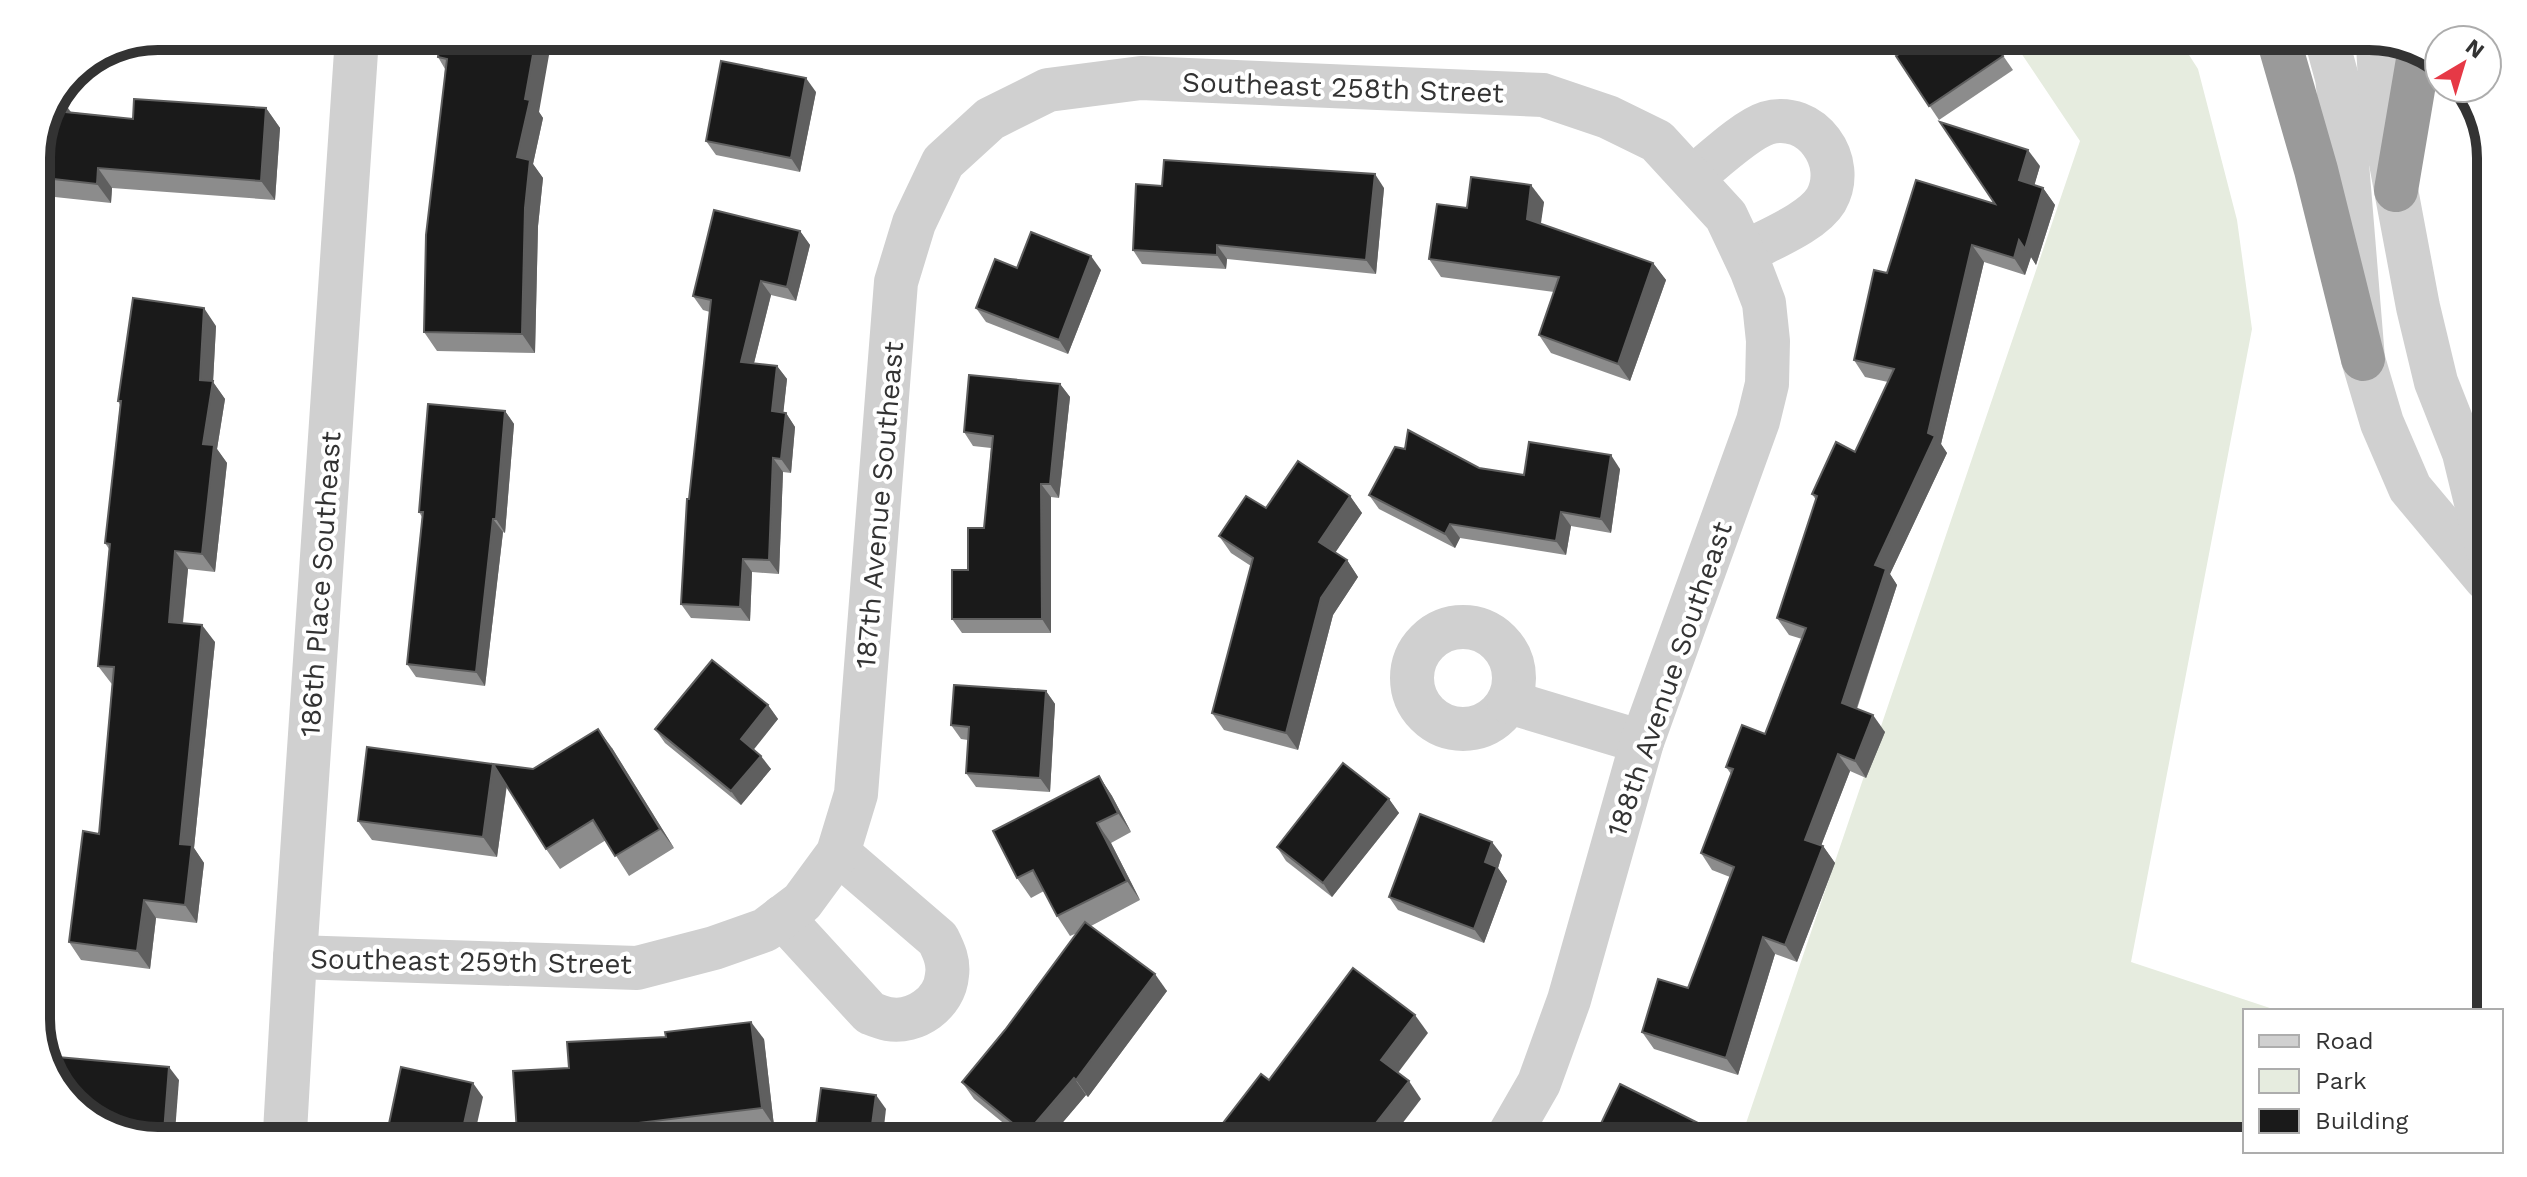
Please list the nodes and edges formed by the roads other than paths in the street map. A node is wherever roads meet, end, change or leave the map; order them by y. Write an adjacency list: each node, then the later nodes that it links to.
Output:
1 (349, 50): 17 (street, 186th Place Southeast)
2 (2281, 50): 10 (highway)
3 (2329, 50): 10 (street)
4 (2378, 51): 8 (street)
5 (2418, 62): 8 (highway)
6 (943, 162): 7 (street, Southeast 258th Street); 15 (street, 187th Avenue Southeast)
7 (1692, 178): 9 (street, Southeast 258th Street); 9 (street)
8 (2396, 190): 11 (street)
9 (1735, 235): 14 (street, 188th Avenue Southeast)
10 (2363, 359): 12 (street)
11 (2477, 507)
12 (2477, 568)
13 (1509, 702): 14 (street)
14 (1642, 742): 19 (street, 188th Avenue Southeast)
15 (838, 853): 16 (street, 187th Avenue Southeast); 16 (street)
16 (792, 910): 17 (street, Southeast 259th Street)
17 (295, 957): 18 (street, 186th Place Southeast)
18 (285, 1127)
19 (1514, 1127)

